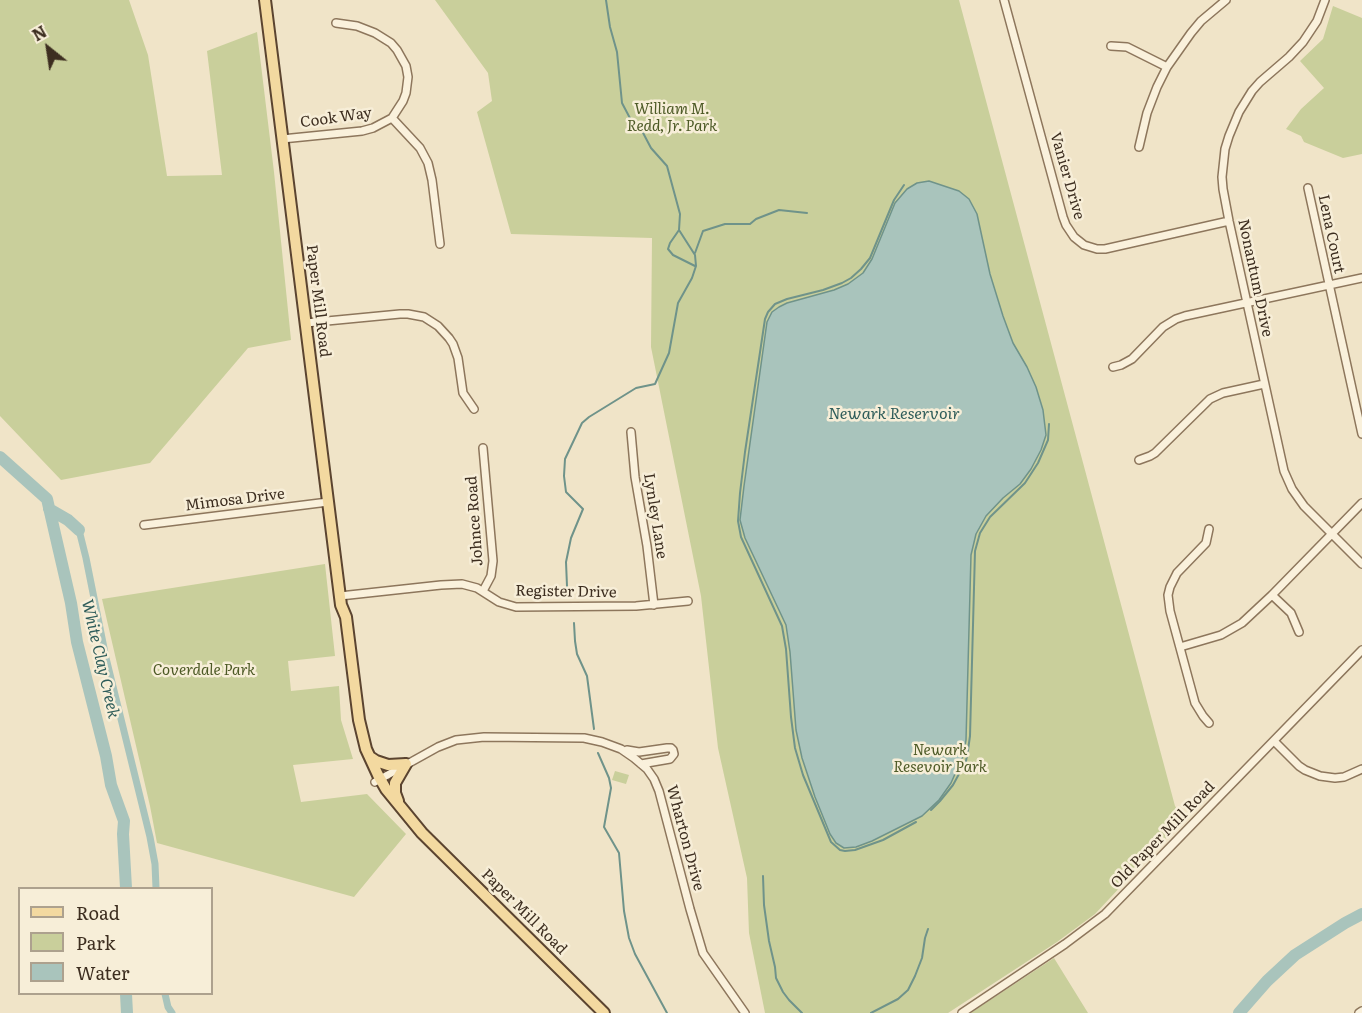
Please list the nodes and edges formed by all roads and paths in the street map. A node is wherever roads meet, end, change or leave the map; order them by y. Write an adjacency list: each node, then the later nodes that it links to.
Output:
1 (265, 0): 9 (main road, Paper Mill Road)
2 (1004, 0): 12 (street, Vanier Drive)
3 (1226, 0): 7 (street)
4 (1325, 0): 12 (street, Nonantum Drive)
5 (336, 22): 8 (street, Cook Way)
6 (1111, 46): 7 (street)
7 (1167, 67): 10 (street)
8 (392, 118): 9 (street, Cook Way); 13 (street)
9 (282, 139): 17 (main road, Paper Mill Road)
10 (1140, 147)
11 (1308, 188): 15 (street, Lena Court)
12 (1228, 221): 16 (street, Nonantum Drive)
13 (440, 244)
14 (1362, 278): 15 (street)
15 (1329, 285): 16 (street); 22 (street, Lena Court)
16 (1246, 303): 18 (street); 19 (street, Nonantum Drive)
17 (306, 323): 20 (street); 25 (main road, Paper Mill Road)
18 (1113, 367)
19 (1264, 384): 24 (street); 29 (street, Nonantum Drive)
20 (474, 409)
21 (631, 432): 35 (street, Lynley Lane)
22 (1362, 434)
23 (483, 448): 31 (street, Johnce Road)
24 (1139, 460)
25 (328, 502): 27 (street, Mimosa Drive); 33 (main road, Paper Mill Road)
26 (1362, 503): 29 (street)
27 (144, 525)
28 (1209, 529): 37 (street)
29 (1331, 534): 30 (street, Nonantum Drive); 32 (street)
30 (1362, 564)
31 (483, 591): 33 (street, Register Drive); 35 (street, Register Drive)
32 (1272, 595): 36 (street); 37 (street)
33 (341, 601): 42 (main road, Paper Mill Road); 46 (main road, Paper Mill Road)
34 (688, 601): 35 (street, Register Drive)
35 (654, 605)
36 (1299, 632)
37 (1180, 647): 39 (street)
38 (1362, 650): 40 (street, Old Paper Mill Road)
39 (1209, 723)
40 (1274, 741): 45 (street); 51 (street, Old Paper Mill Road)
41 (621, 749): 43 (street, Wharton Drive); 44 (street, Wharton Drive); 44 (street)
42 (370, 757): 43 (main road); 46 (main road, Paper Mill Road)
43 (406, 764): 46 (street, Wharton Drive); 47 (main road)
44 (641, 764): 50 (street, Wharton Drive)
45 (1362, 769)
46 (378, 781): 47 (main road, Paper Mill Road); 48 (main road, Paper Mill Road)
47 (400, 807): 48 (main road, Paper Mill Road)
48 (422, 833): 49 (main road, Paper Mill Road)
49 (604, 1013)
50 (746, 1013)
51 (962, 1013)

